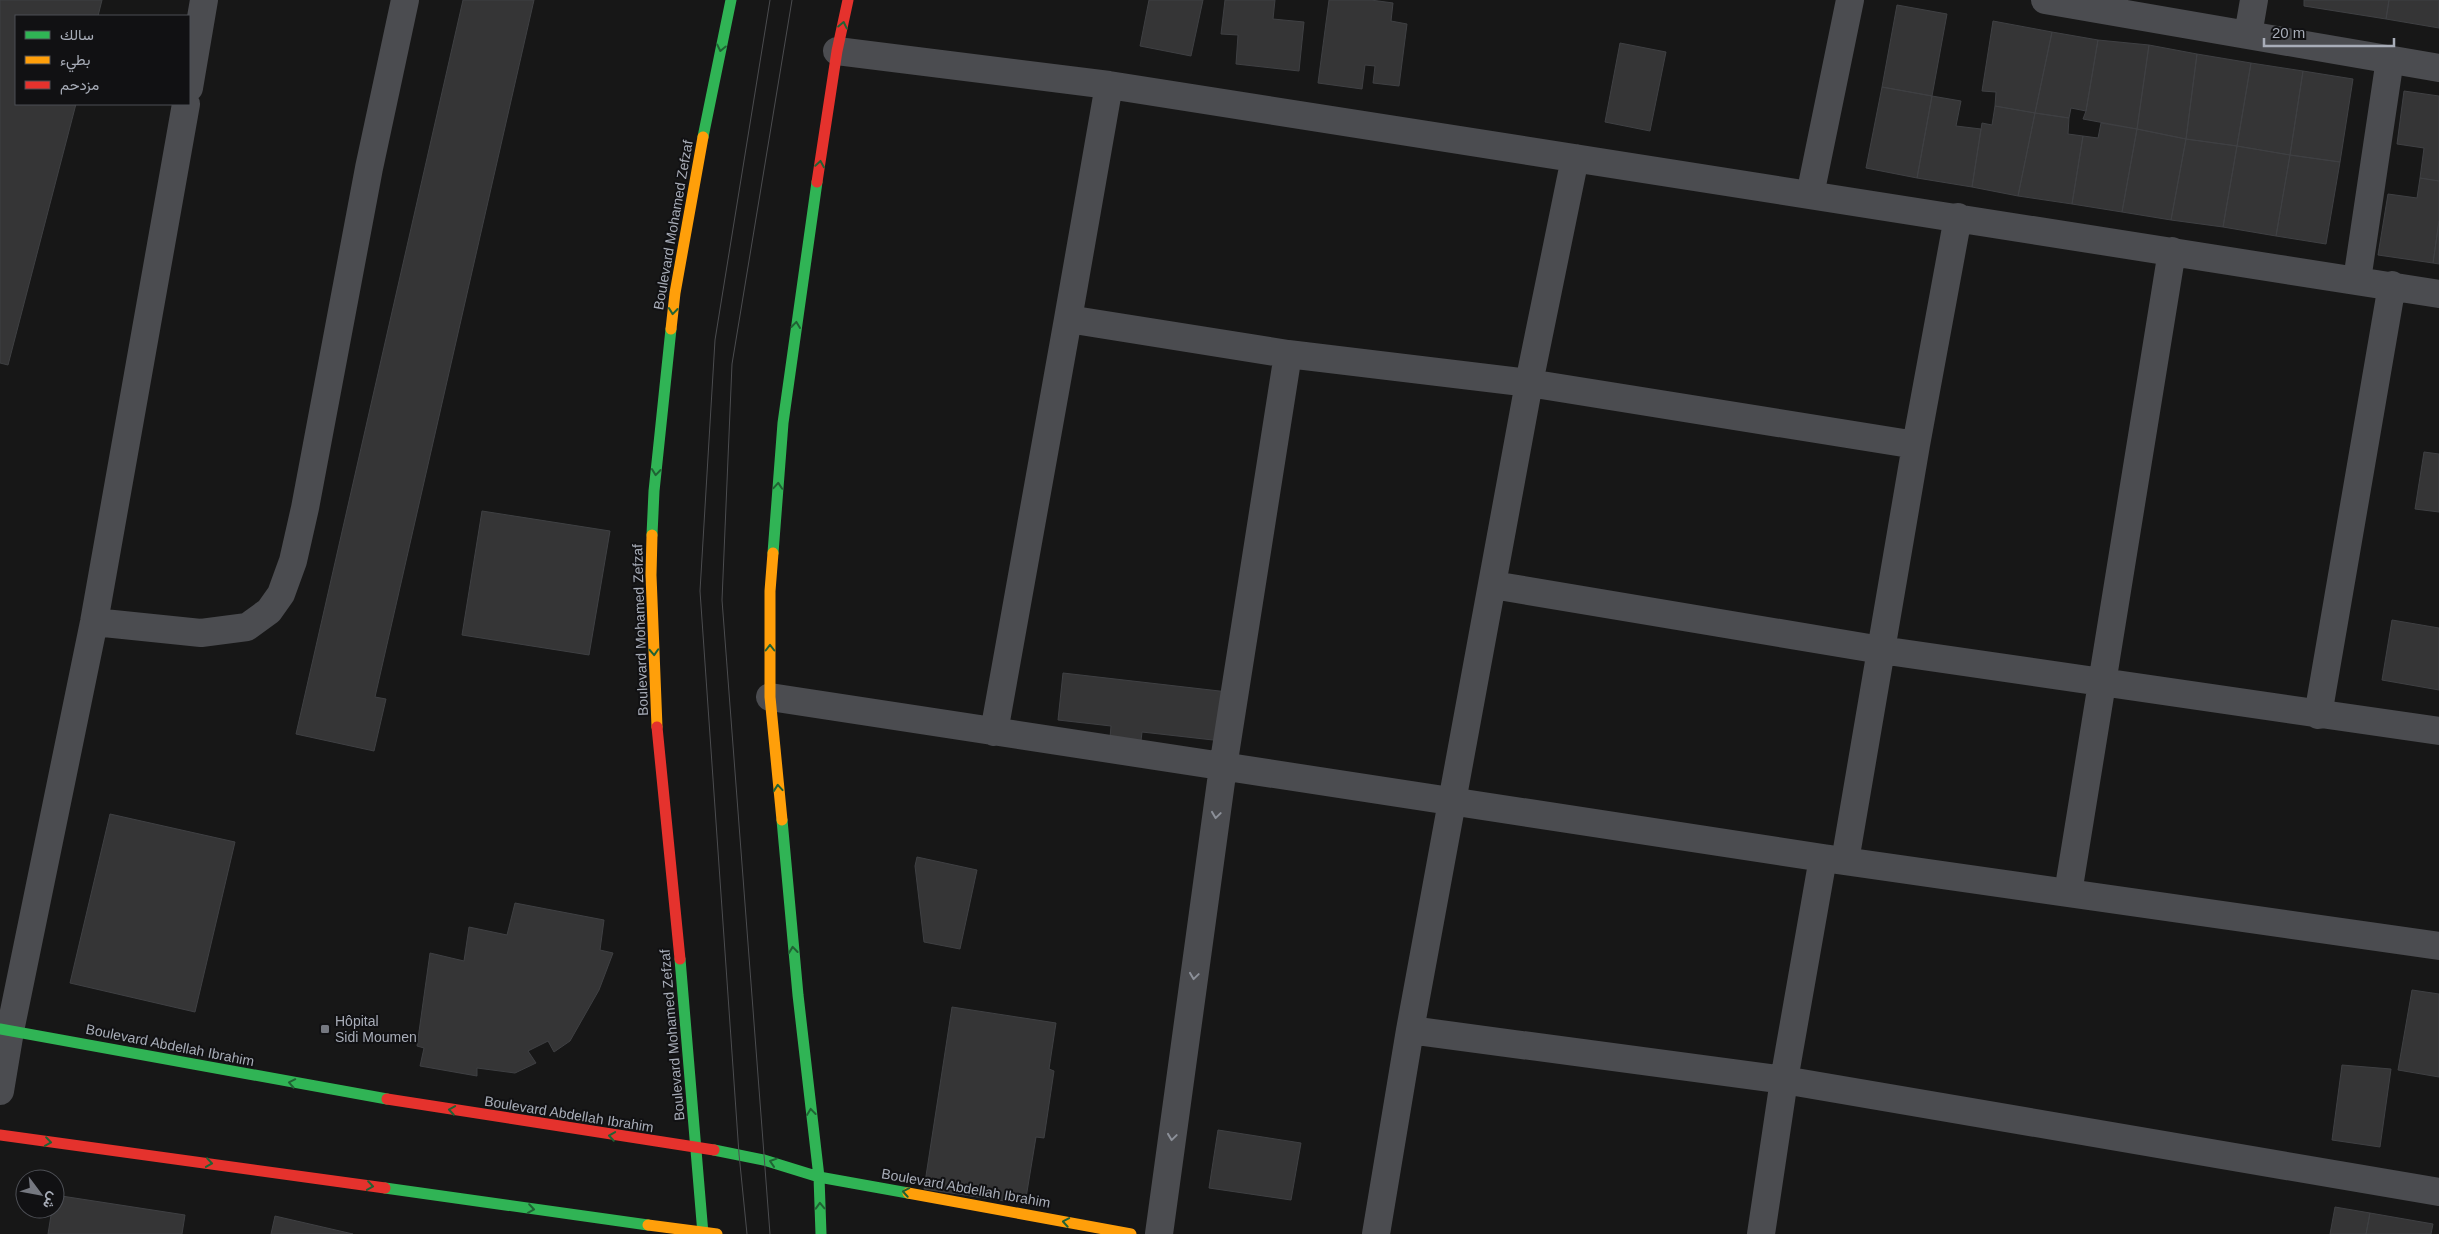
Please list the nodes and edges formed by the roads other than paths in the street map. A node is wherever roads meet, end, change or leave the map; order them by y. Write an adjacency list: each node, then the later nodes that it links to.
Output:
1 (204, 0): 12 (street)
2 (405, 0): 27 (street)
3 (731, 0): 44 (main road, Boulevard Mohamed Zefzaf, one-way to 44)
4 (848, 0): 9 (main road, one-way to 4)
5 (1850, 0): 16 (street)
6 (2045, 0): 8 (street)
7 (2254, 0): 8 (street)
8 (2248, 35): 10 (street)
9 (837, 51): 13 (street); 30 (main road, one-way to 9)
10 (2390, 59): 11 (street); 19 (street)
11 (2439, 68)
12 (190, 82)
13 (1109, 85): 15 (street); 22 (street)
14 (186, 105): 27 (street)
15 (1575, 158): 16 (street); 24 (street)
16 (1810, 195): 17 (street)
17 (1958, 217): 18 (street); 25 (street)
18 (2172, 251): 19 (street); 29 (street)
19 (2357, 280): 20 (street)
20 (2392, 285): 21 (street); 31 (street)
21 (2439, 294)
22 (1068, 318): 23 (street); 33 (street)
23 (1288, 354): 24 (street); 34 (street)
24 (1530, 383): 25 (street); 26 (street)
25 (1916, 445): 28 (street)
26 (1493, 585): 28 (street); 35 (street)
27 (94, 622): 39 (street)
28 (1881, 650): 29 (street); 36 (street)
29 (2104, 684): 31 (street); 37 (street)
30 (770, 697): 33 (street); 45 (main road, one-way to 30)
31 (2318, 715): 32 (street)
32 (2439, 731)
33 (994, 732): 34 (street)
34 (1223, 767): 35 (street); 51 (street, one-way to 51)
35 (1452, 801): 36 (street); 40 (street)
36 (1834, 859): 37 (street); 41 (street)
37 (2068, 893): 38 (street)
38 (2439, 946)
39 (5, 1030): 42 (street); 44 (main road, Boulevard Abdellah Ibrahim, one-way to 39)
40 (1410, 1030): 41 (street); 52 (street)
41 (1784, 1080): 46 (street); 53 (street)
42 (0, 1091)
43 (0, 1136): 47 (main road, one-way to 47)
44 (698, 1149): 45 (main road, Boulevard Abdellah Ibrahim, one-way to 44); 47 (main road, Boulevard Mohamed Zefzaf)
45 (819, 1177): 49 (main road, one-way to 45); 50 (main road, Boulevard Abdellah Ibrahim, one-way to 45)
46 (2439, 1192)
47 (703, 1233): 48 (main road)
48 (716, 1234)
49 (821, 1234)
50 (1131, 1234)
51 (1159, 1234)
52 (1376, 1234)
53 (1761, 1234)

